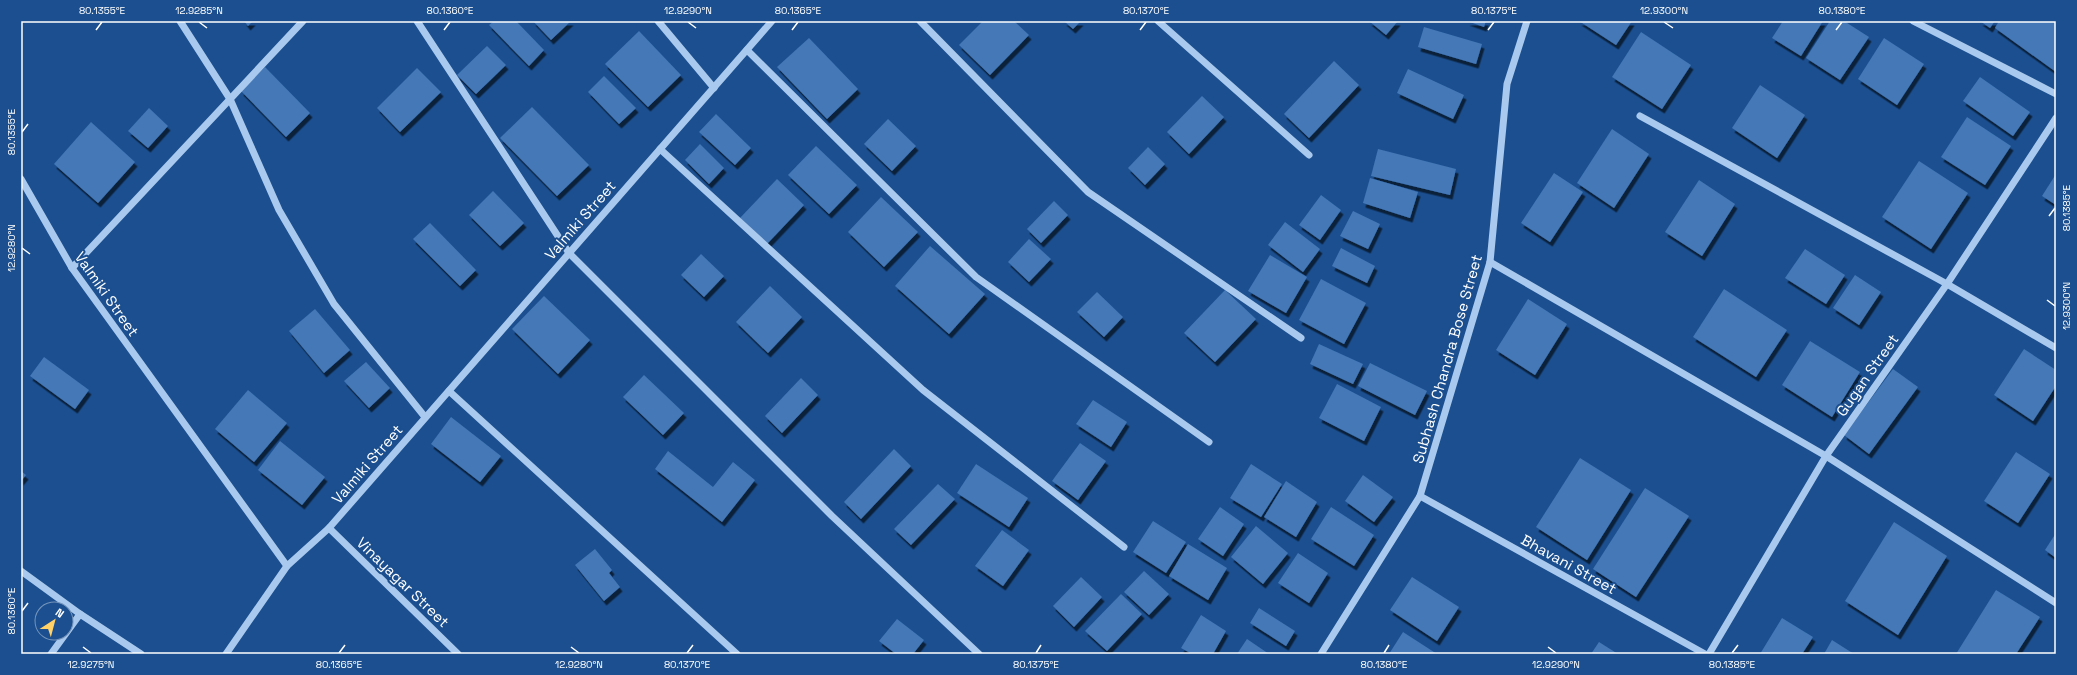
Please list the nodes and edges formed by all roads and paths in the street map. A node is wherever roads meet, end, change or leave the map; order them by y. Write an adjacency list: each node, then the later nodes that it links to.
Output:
1 (180, 21): 13 (street)
2 (303, 21): 13 (street)
3 (417, 21): 19 (street)
4 (658, 21): 11 (street)
5 (772, 21): 10 (street, Valmiki Street)
6 (920, 21): 23 (street)
7 (1158, 21): 17 (street)
8 (1527, 21): 20 (street, Subhash Chandra Bose Street)
9 (1913, 21): 12 (street)
10 (747, 50): 11 (street, Valmiki Street); 27 (street)
11 (714, 88): 16 (street, Valmiki Street)
12 (2056, 94)
13 (230, 99): 21 (street); 26 (street)
14 (1640, 116): 22 (street)
15 (2056, 118): 22 (street, Gugan Street)
16 (660, 149): 19 (street, Valmiki Street); 31 (street)
17 (1310, 155)
18 (21, 179): 21 (street, Valmiki Street)
19 (569, 253): 25 (street, Valmiki Street); 41 (street)
20 (1490, 262): 28 (street); 29 (street, Subhash Chandra Bose Street)
21 (72, 268): 32 (street, Valmiki Street)
22 (1947, 284): 24 (street); 28 (street, Gugan Street)
23 (1301, 338)
24 (2056, 348)
25 (449, 390): 26 (street, Valmiki Street); 40 (street)
26 (425, 417): 30 (street, Valmiki Street)
27 (1209, 442)
28 (1826, 456): 34 (street); 44 (street, Gugan Street)
29 (1420, 496): 42 (street, Subhash Chandra Bose Street); 43 (street, Bhavani Street)
30 (329, 528): 32 (street, Valmiki Street); 39 (street, Vinayagar Street)
31 (1124, 547)
32 (287, 566): 38 (street)
33 (21, 571): 35 (street)
34 (2056, 603)
35 (80, 614): 36 (street); 37 (street)
36 (51, 654)
37 (141, 654)
38 (226, 654)
39 (458, 654)
40 (737, 654)
41 (979, 654)
42 (1321, 654)
43 (1705, 654)
44 (1709, 654)

